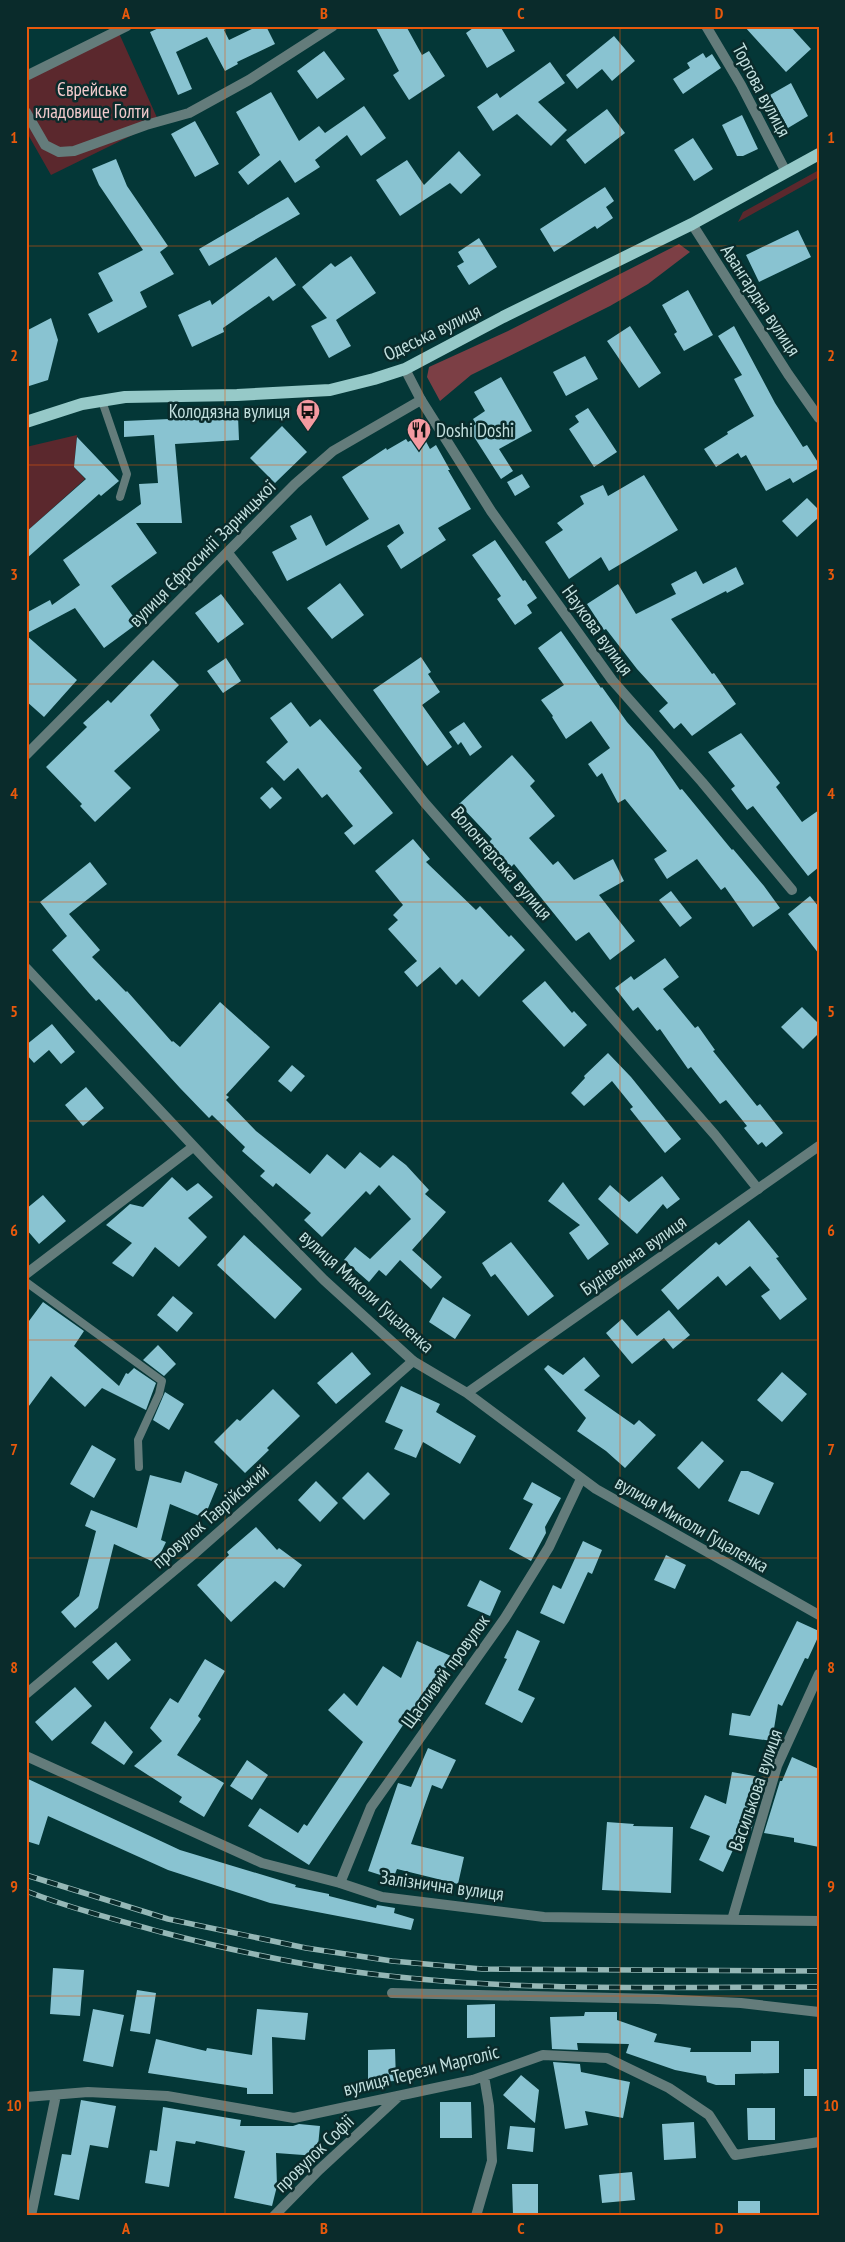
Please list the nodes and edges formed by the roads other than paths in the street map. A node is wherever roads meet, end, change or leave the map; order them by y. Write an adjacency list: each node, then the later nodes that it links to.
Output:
1 (126, 26): 4 (street)
2 (333, 26): 5 (street)
3 (706, 26): 7 (street, Торгова вулиця)
4 (26, 76)
5 (26, 112)
6 (819, 154): 7 (main road, Одеська вулиця)
7 (786, 172): 8 (main road, Одеська вулиця)
8 (692, 224): 9 (main road, Одеська вулиця); 12 (street, Авангардна вулиця)
9 (405, 369): 10 (street, Наукова вулиця); 11 (main road, Одеська вулиця)
10 (421, 400): 15 (street, вулиця Єфросинії Зарницької); 17 (street, Наукова вулиця)
11 (102, 401): 13 (main road, Одеська вулиця); 14 (lane)
12 (819, 418)
13 (26, 422)
14 (120, 497)
15 (228, 553): 16 (street, вулиця Єфросинії Зарницької); 21 (street, Волонтерська вулиця)
16 (26, 755)
17 (792, 890)
18 (26, 968): 20 (street, вулиця Миколи Гуцаленка)
19 (819, 1146): 21 (street, Будівельна вулиця)
20 (194, 1147): 22 (street); 24 (street, вулиця Миколи Гуцаленка)
21 (758, 1189): 25 (street, Будівельна вулиця)
22 (26, 1274)
23 (26, 1282): 26 (lane)
24 (414, 1361): 25 (street, вулиця Миколи Гуцаленка); 30 (street, провулок Таврійський)
25 (467, 1393): 27 (street, вулиця Миколи Гуцаленка)
26 (140, 1467)
27 (581, 1479): 28 (street, вулиця Миколи Гуцаленка); 32 (street, Щасливий провулок)
28 (819, 1615)
29 (819, 1674): 33 (street, Василькова вулиця)
30 (26, 1694)
31 (26, 1756): 32 (street, Залізнична вулиця)
32 (340, 1883): 33 (street, Залізнична вулиця)
33 (732, 1920): 34 (street, Залізнична вулиця)
34 (819, 1921)
35 (392, 1994): 36 (street)
36 (819, 2012)
37 (484, 2076): 39 (street, вулиця Терези Марголіс); 41 (street, вулиця Терези Марголіс); 44 (street)
38 (56, 2095): 39 (street, вулиця Терези Марголіс); 40 (street, вулиця Терези Марголіс); 42 (street)
39 (400, 2095): 43 (street, провулок Софії)
40 (26, 2097)
41 (819, 2142)
42 (31, 2216)
43 (274, 2216)
44 (476, 2216)

